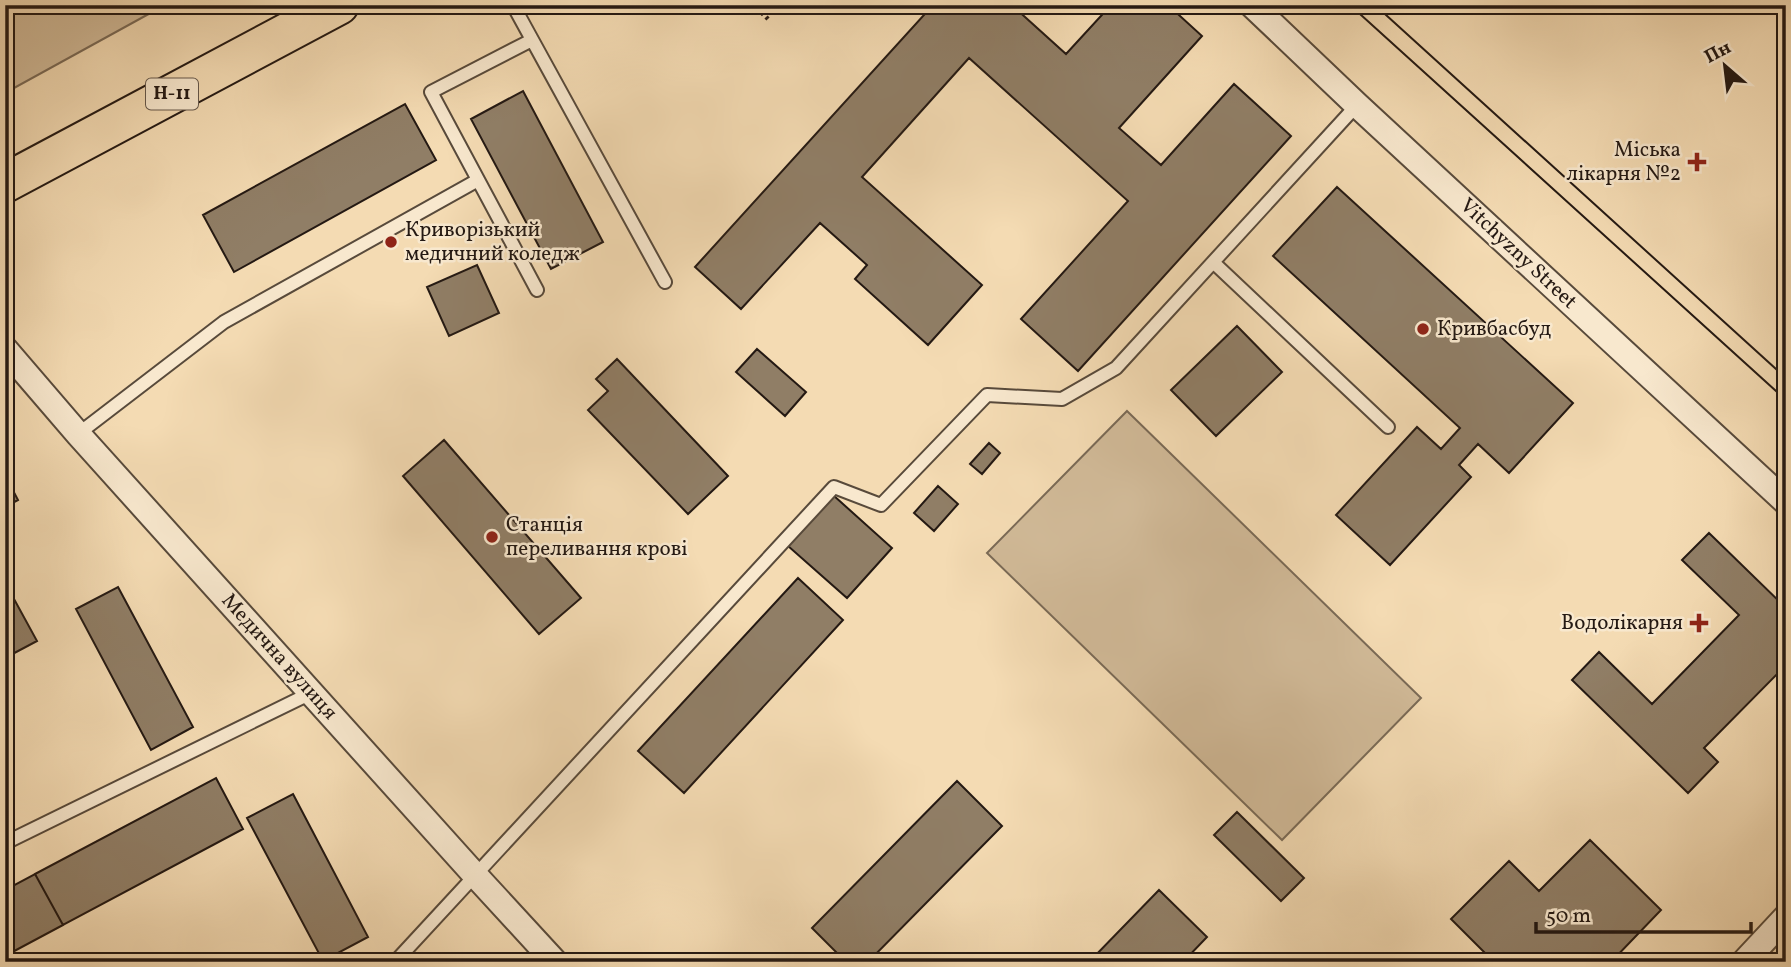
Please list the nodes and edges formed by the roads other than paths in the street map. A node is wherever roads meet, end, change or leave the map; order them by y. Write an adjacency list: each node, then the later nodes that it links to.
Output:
1 (339, 5): 7 (main road, Н-11)
2 (513, 5): 4 (lane)
3 (1252, 5): 5 (street, Vitchyzny Street)
4 (532, 40): 6 (lane); 9 (lane)
5 (1357, 105): 8 (lane); 14 (street, Vitchyzny Street)
6 (478, 180): 10 (lane); 13 (lane)
7 (5, 183)
8 (1213, 262): 12 (lane); 17 (lane)
9 (665, 282)
10 (537, 290)
11 (5, 349): 13 (street, Медична вулиця)
12 (1388, 427)
13 (78, 435): 15 (street, Медична вулиця)
14 (1786, 502)
15 (311, 693): 16 (lane); 17 (street, Медична вулиця)
16 (5, 843)
17 (475, 875): 19 (lane); 20 (street, Медична вулиця)
18 (1786, 918): 21 (street)
19 (395, 962)
20 (555, 962)
21 (1744, 962)

